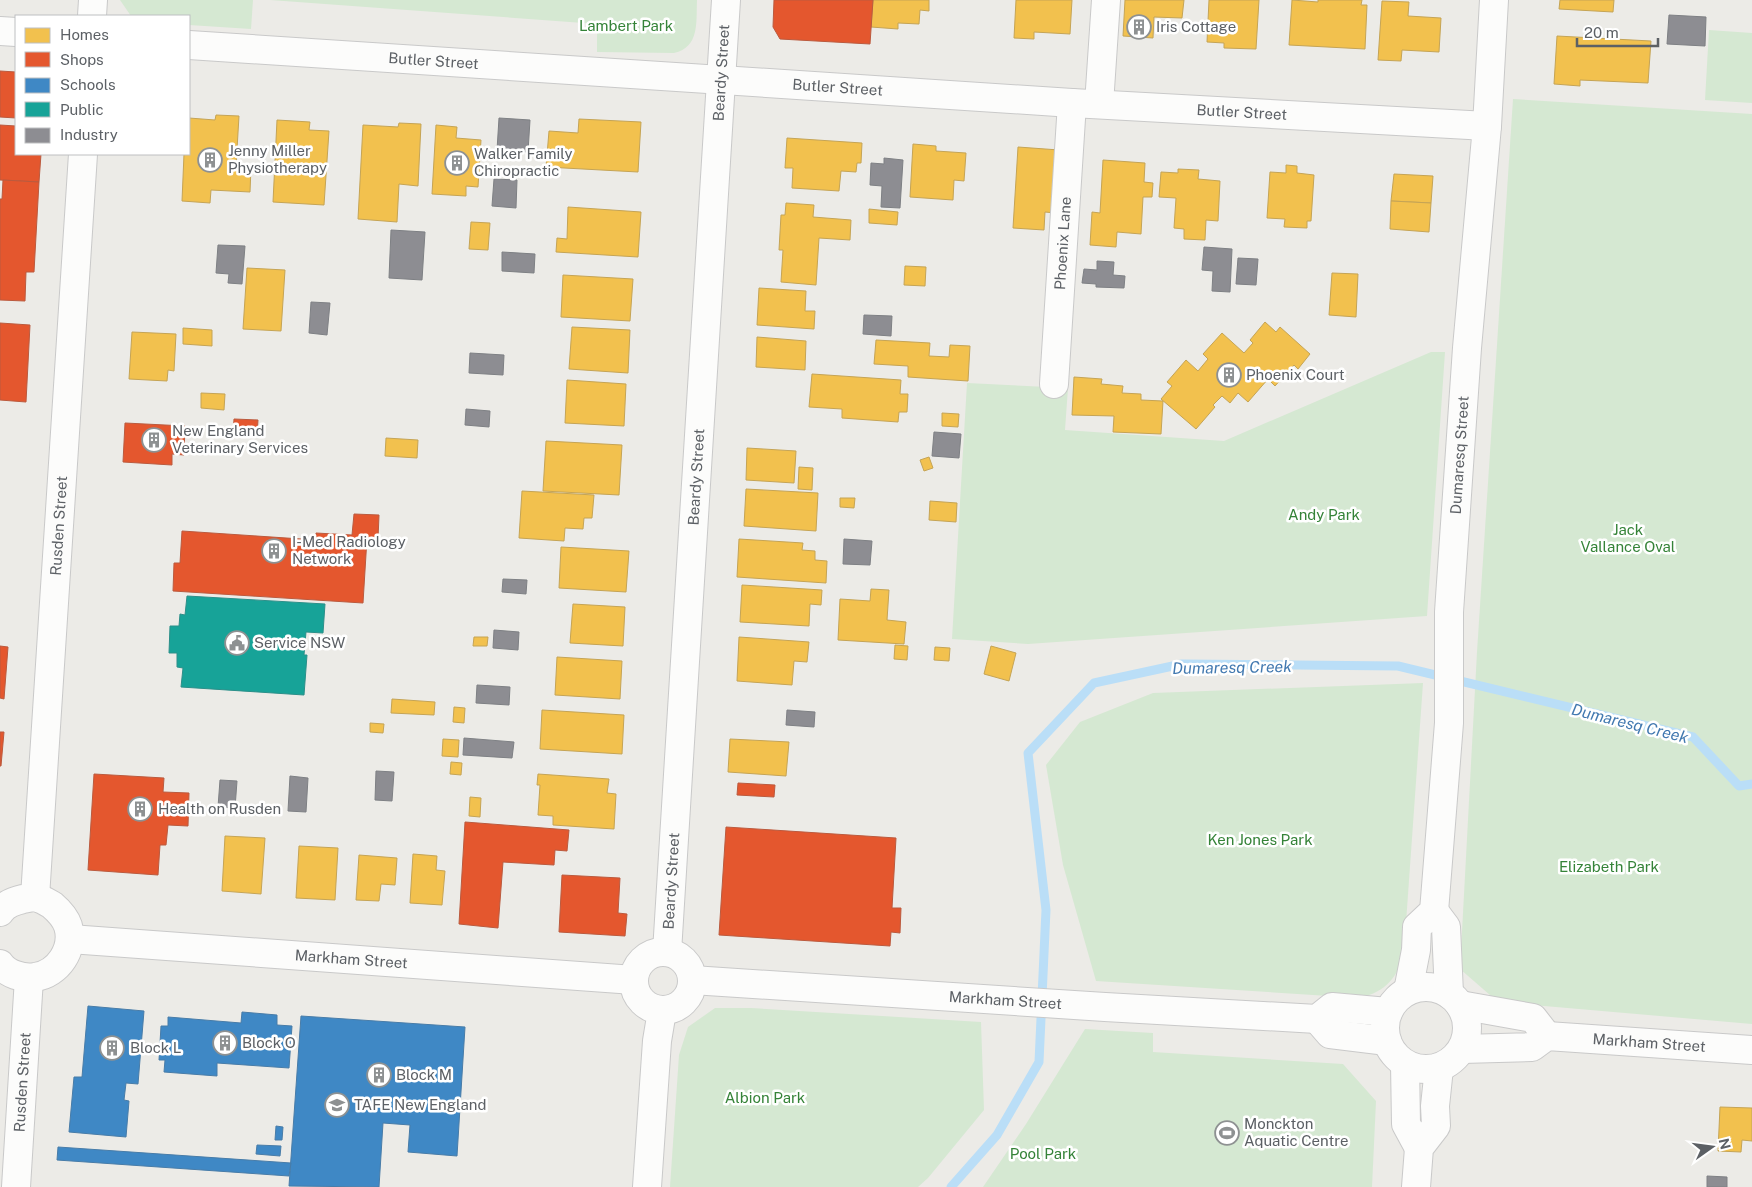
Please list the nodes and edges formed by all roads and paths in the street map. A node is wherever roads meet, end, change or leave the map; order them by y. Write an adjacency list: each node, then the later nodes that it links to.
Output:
1 (93, 0): 5 (street)
2 (726, 0): 9 (street, Beardy Street)
3 (1106, 0): 11 (street)
4 (1494, 0): 12 (street, Dumaresq Street)
5 (92, 15)
6 (0, 31): 7 (street)
7 (15, 32)
8 (190, 45): 9 (street, Butler Street)
9 (721, 79): 10 (street, Butler Street); 19 (street, Beardy Street)
10 (1072, 103): 11 (street, Butler Street); 14 (street, Phoenix Lane)
11 (1099, 104): 12 (street, Butler Street)
12 (1487, 126): 16 (street, Dumaresq Street)
13 (83, 155): 15 (street, Rusden Street)
14 (1054, 384)
15 (34, 897): 17 (street); 18 (street)
16 (1434, 911): 24 (street); 25 (street)
17 (0, 912)
18 (70, 939): 21 (street); 22 (street, Markham Street)
19 (667, 952): 22 (street); 23 (street)
20 (0, 964): 21 (street)
21 (29, 978): 36 (street, Rusden Street)
22 (634, 980): 26 (street)
23 (692, 980): 26 (street); 28 (street, Markham Street)
24 (1408, 991): 25 (street); 27 (street)
25 (1455, 999): 29 (street); 31 (street)
26 (662, 1011): 37 (street)
27 (1388, 1012): 28 (street); 30 (street)
28 (1317, 1019): 30 (street)
29 (1547, 1036): 31 (street); 32 (street, Markham Street)
30 (1386, 1041): 33 (street)
31 (1462, 1049): 34 (street)
32 (1752, 1050)
33 (1405, 1064): 34 (street); 35 (street)
34 (1439, 1068): 35 (street)
35 (1419, 1148): 38 (street)
36 (16, 1187)
37 (647, 1187)
38 (1416, 1187)

